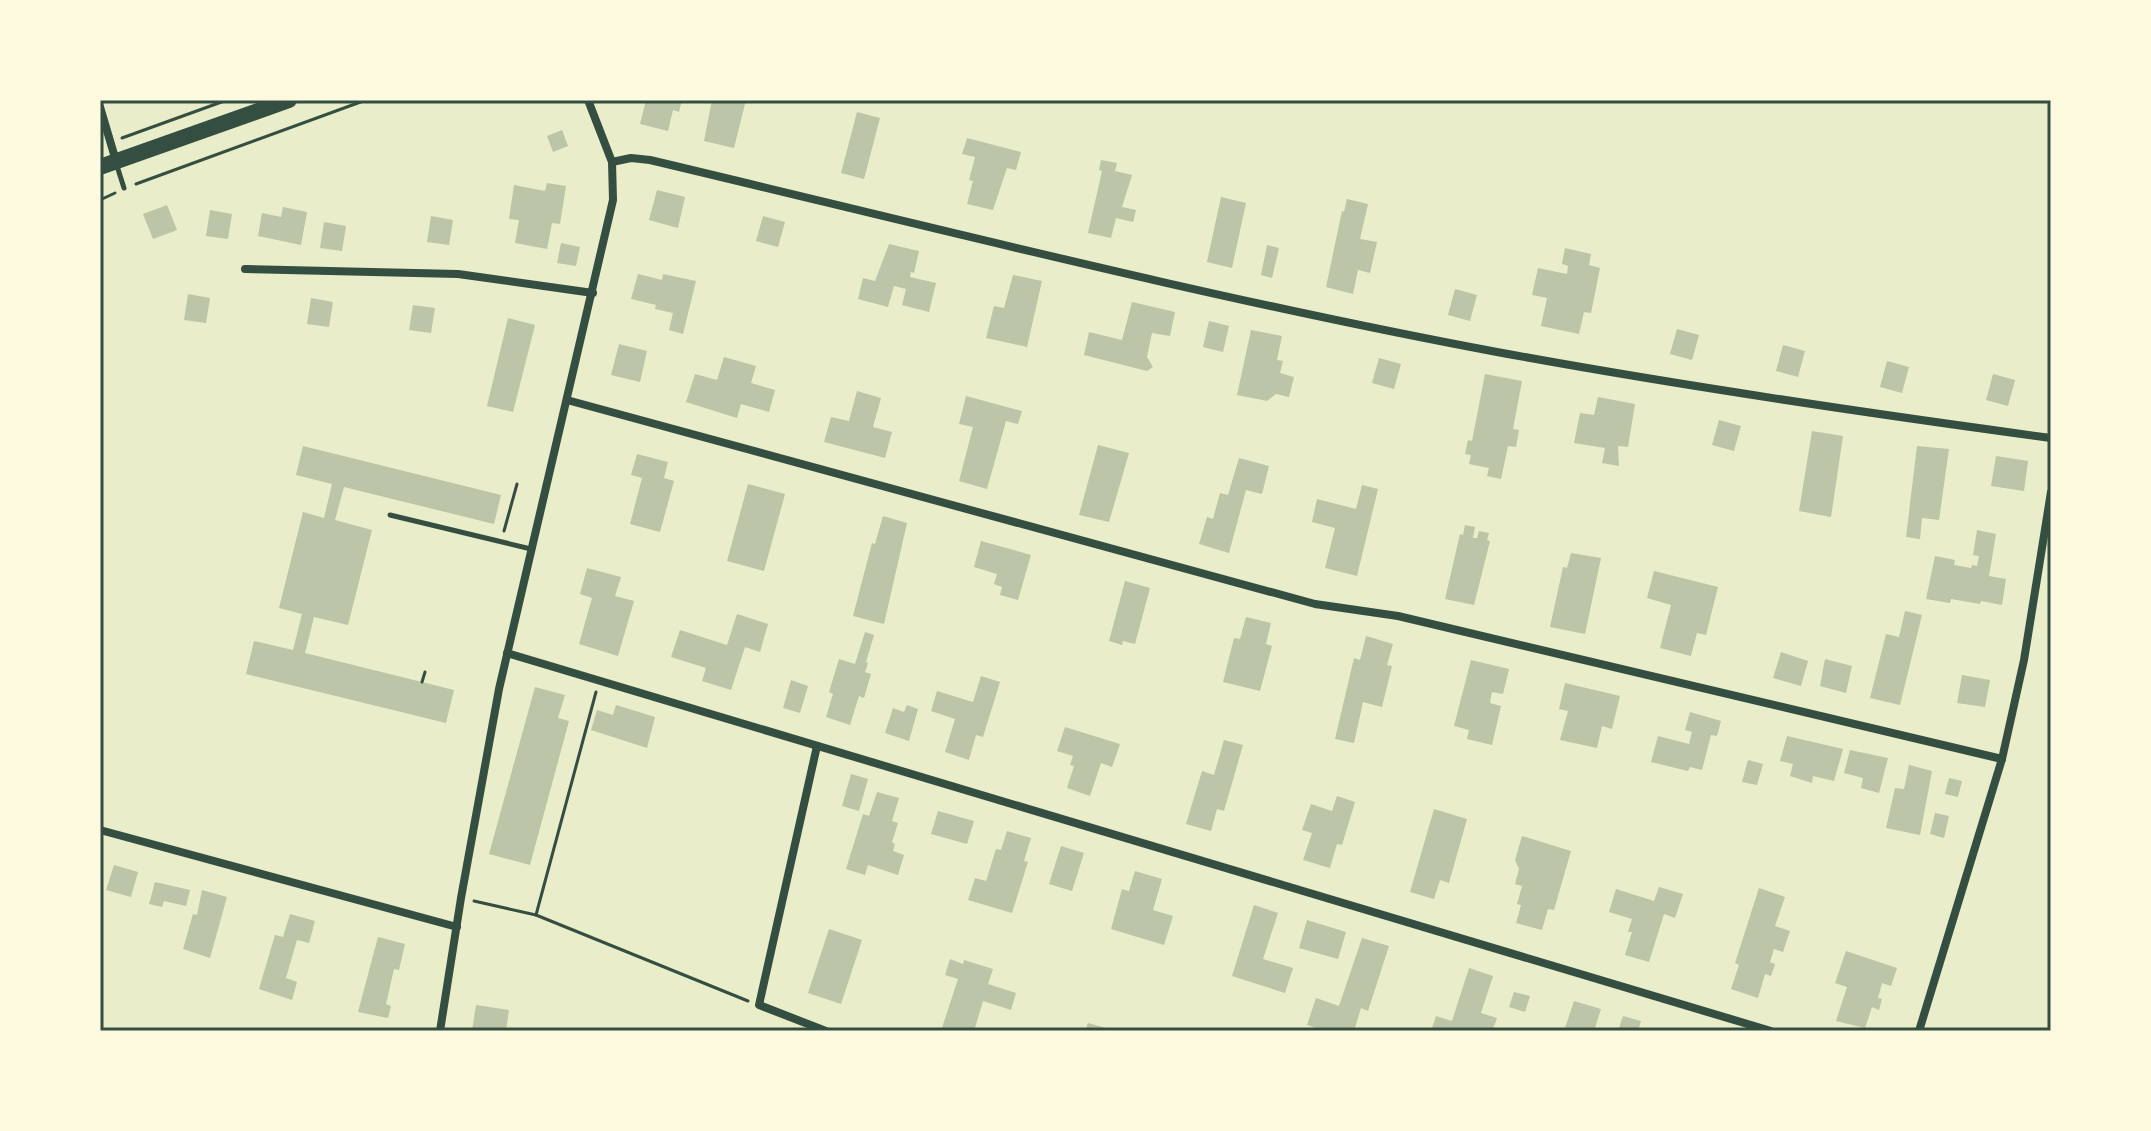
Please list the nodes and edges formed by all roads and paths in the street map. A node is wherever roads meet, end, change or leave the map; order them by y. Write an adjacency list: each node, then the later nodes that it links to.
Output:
1 (227, 100): 6 (path)
2 (289, 100): 8 (main road)
3 (366, 100): 9 (path)
4 (588, 100): 7 (street)
5 (100, 107): 6 (street)
6 (110, 143): 8 (street)
7 (612, 162): 12 (street); 14 (street)
8 (108, 164): 9 (lane)
9 (124, 188): 10 (path)
10 (100, 200)
11 (245, 269): 12 (street)
12 (593, 293): 13 (street)
13 (567, 400): 19 (street); 25 (street)
14 (2051, 438)
15 (517, 484): 18 (path)
16 (2051, 492): 25 (street)
17 (390, 515): 18 (lane)
18 (501, 543): 19 (lane)
19 (531, 549): 20 (street)
20 (507, 653): 22 (street); 27 (street)
21 (425, 672): 23 (path)
22 (599, 681): 24 (street); 28 (path)
23 (422, 682)
24 (817, 746): 30 (street); 34 (street)
25 (2002, 759): 35 (street)
26 (100, 830): 29 (street)
27 (461, 898): 28 (path); 29 (street)
28 (536, 915): 30 (path)
29 (457, 927): 32 (street)
30 (759, 1005): 31 (street)
31 (806, 1028): 33 (street)
32 (440, 1031)
33 (826, 1031)
34 (1771, 1031)
35 (1919, 1031)

